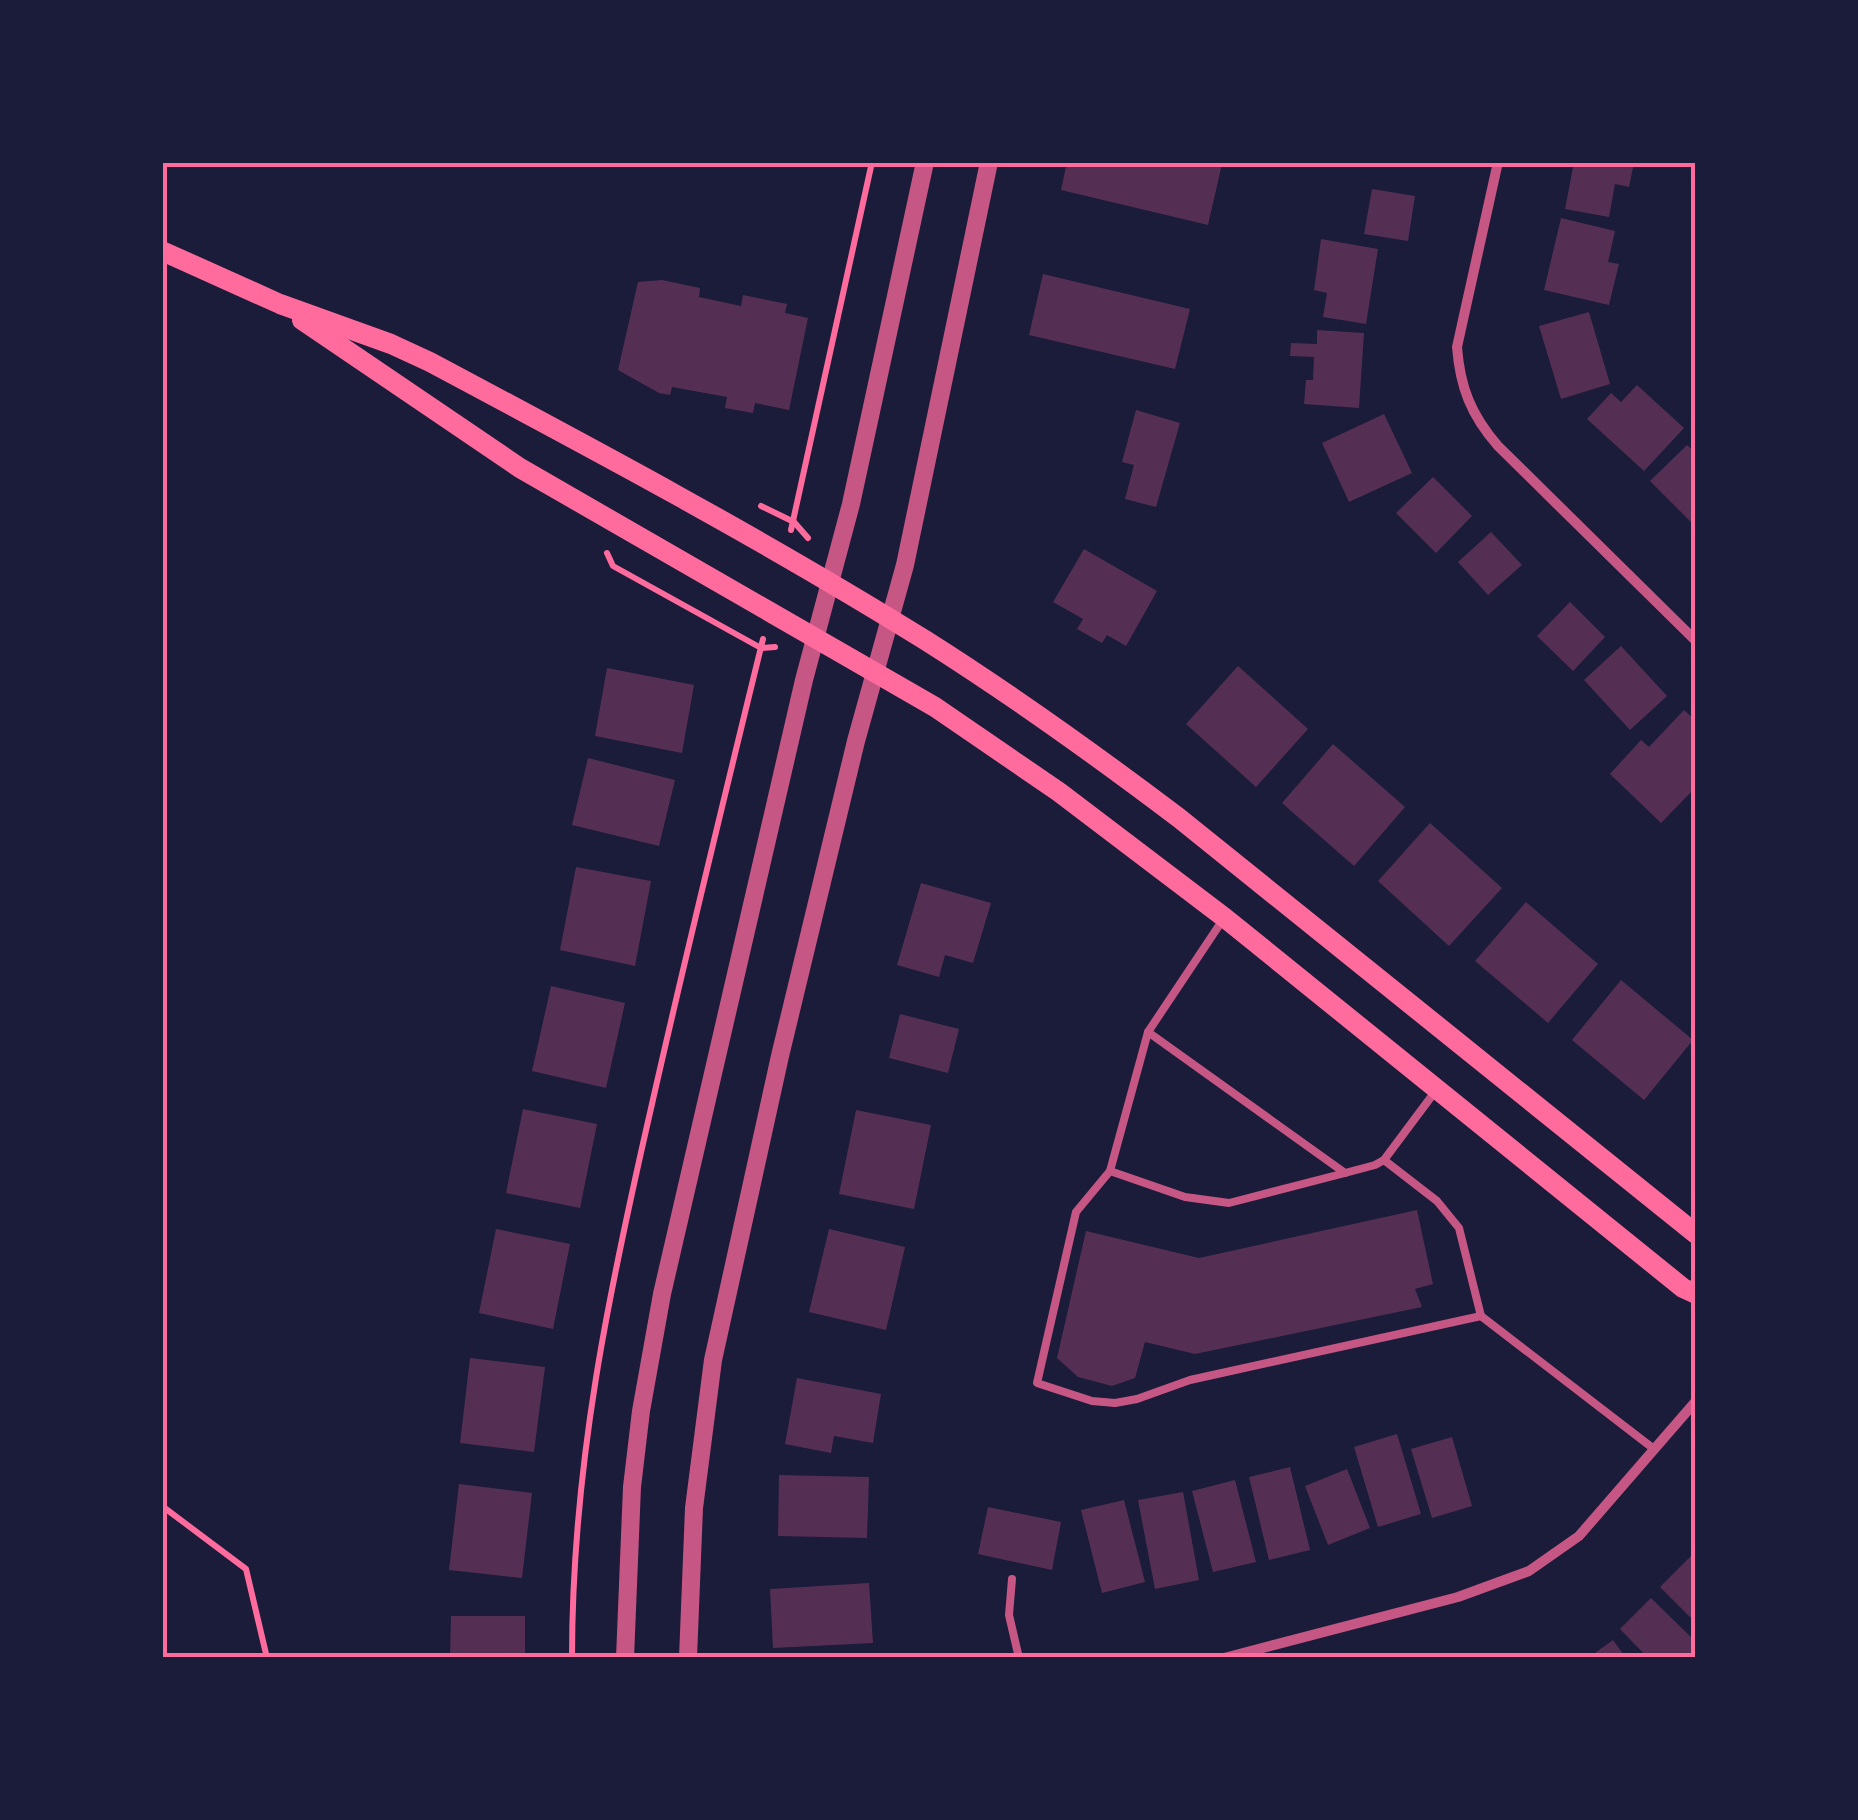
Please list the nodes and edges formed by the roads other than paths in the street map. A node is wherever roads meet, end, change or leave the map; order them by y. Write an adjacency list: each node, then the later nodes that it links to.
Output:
1 (925, 162): 6 (street)
2 (989, 162): 7 (street)
3 (1498, 162): 9 (street)
4 (162, 251): 5 (main road)
5 (280, 304): 6 (main road); 8 (main road)
6 (831, 583): 7 (main road); 8 (street)
7 (892, 620): 10 (street); 17 (main road)
8 (815, 639): 10 (main road); 23 (street)
9 (1696, 641)
10 (876, 673): 11 (main road); 24 (street)
11 (1225, 918): 12 (lane); 13 (main road)
12 (1148, 1032): 15 (lane); 16 (lane)
13 (1437, 1090): 14 (lane); 18 (main road)
14 (1384, 1160): 16 (lane); 19 (lane)
15 (1110, 1172): 16 (lane); 19 (lane)
16 (1345, 1173)
17 (1696, 1234)
18 (1696, 1294)
19 (1481, 1316): 21 (lane)
20 (1696, 1401): 21 (street)
21 (1654, 1449): 26 (street)
22 (1012, 1579): 25 (lane)
23 (625, 1658)
24 (688, 1658)
25 (1018, 1658)
26 (1224, 1658)

